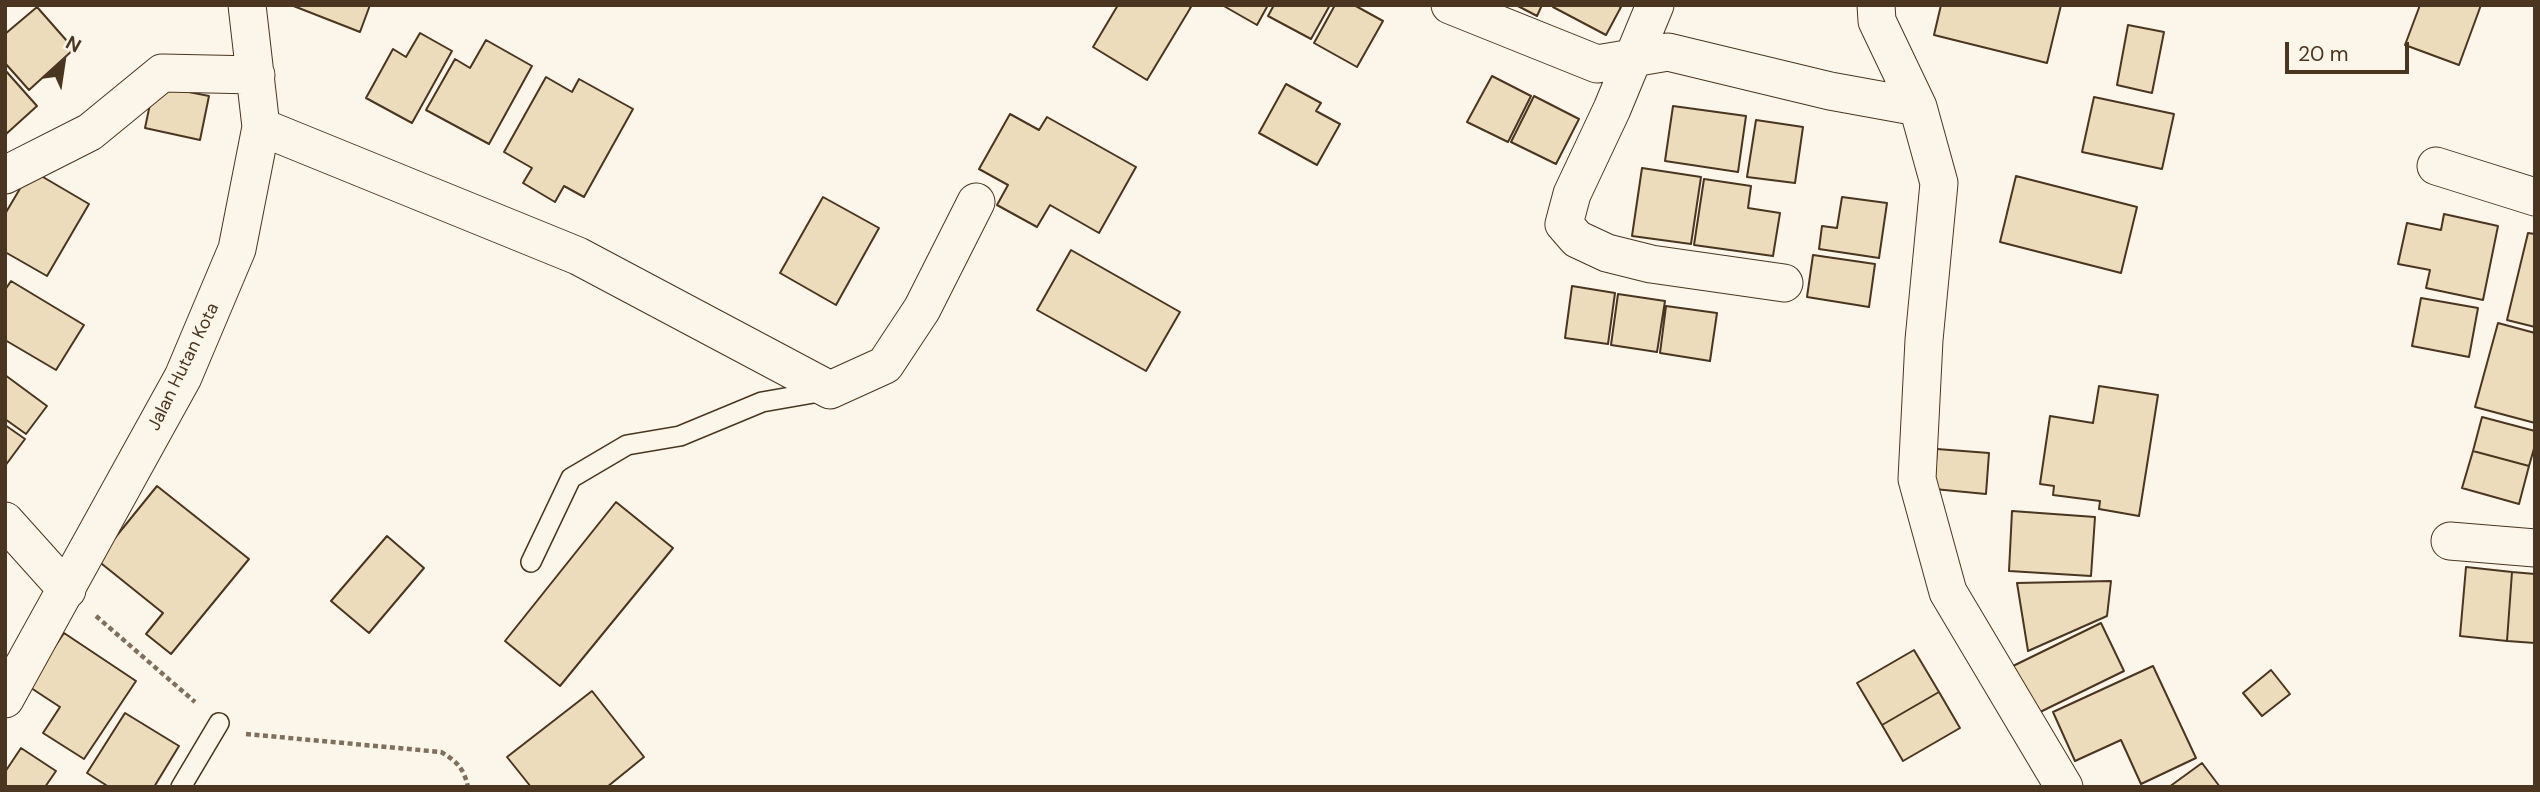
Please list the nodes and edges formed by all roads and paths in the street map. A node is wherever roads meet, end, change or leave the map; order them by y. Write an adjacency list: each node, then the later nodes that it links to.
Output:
1 (247, 5): 6 (street, Jalan Hutan Kota)
2 (1450, 5): 5 (street)
3 (1655, 5): 5 (street)
4 (1876, 5): 7 (street)
5 (1632, 59): 7 (street); 13 (street)
6 (257, 75): 8 (street, Jalan Hutan Kota); 10 (street)
7 (1918, 107): 24 (street)
8 (261, 127): 14 (street); 19 (street, Jalan Hutan Kota)
9 (2437, 166): 11 (street)
10 (5, 174)
11 (2535, 197)
12 (976, 202): 14 (street)
13 (1784, 283)
14 (830, 390): 18 (lane)
15 (5, 521): 19 (street)
16 (2450, 541): 17 (street)
17 (2535, 548)
18 (531, 562)
19 (66, 590): 20 (street, Jalan Hutan Kota); 21 (path)
20 (5, 699)
21 (219, 723): 22 (lane); 23 (path)
22 (181, 787)
23 (468, 787)
24 (2064, 787)

